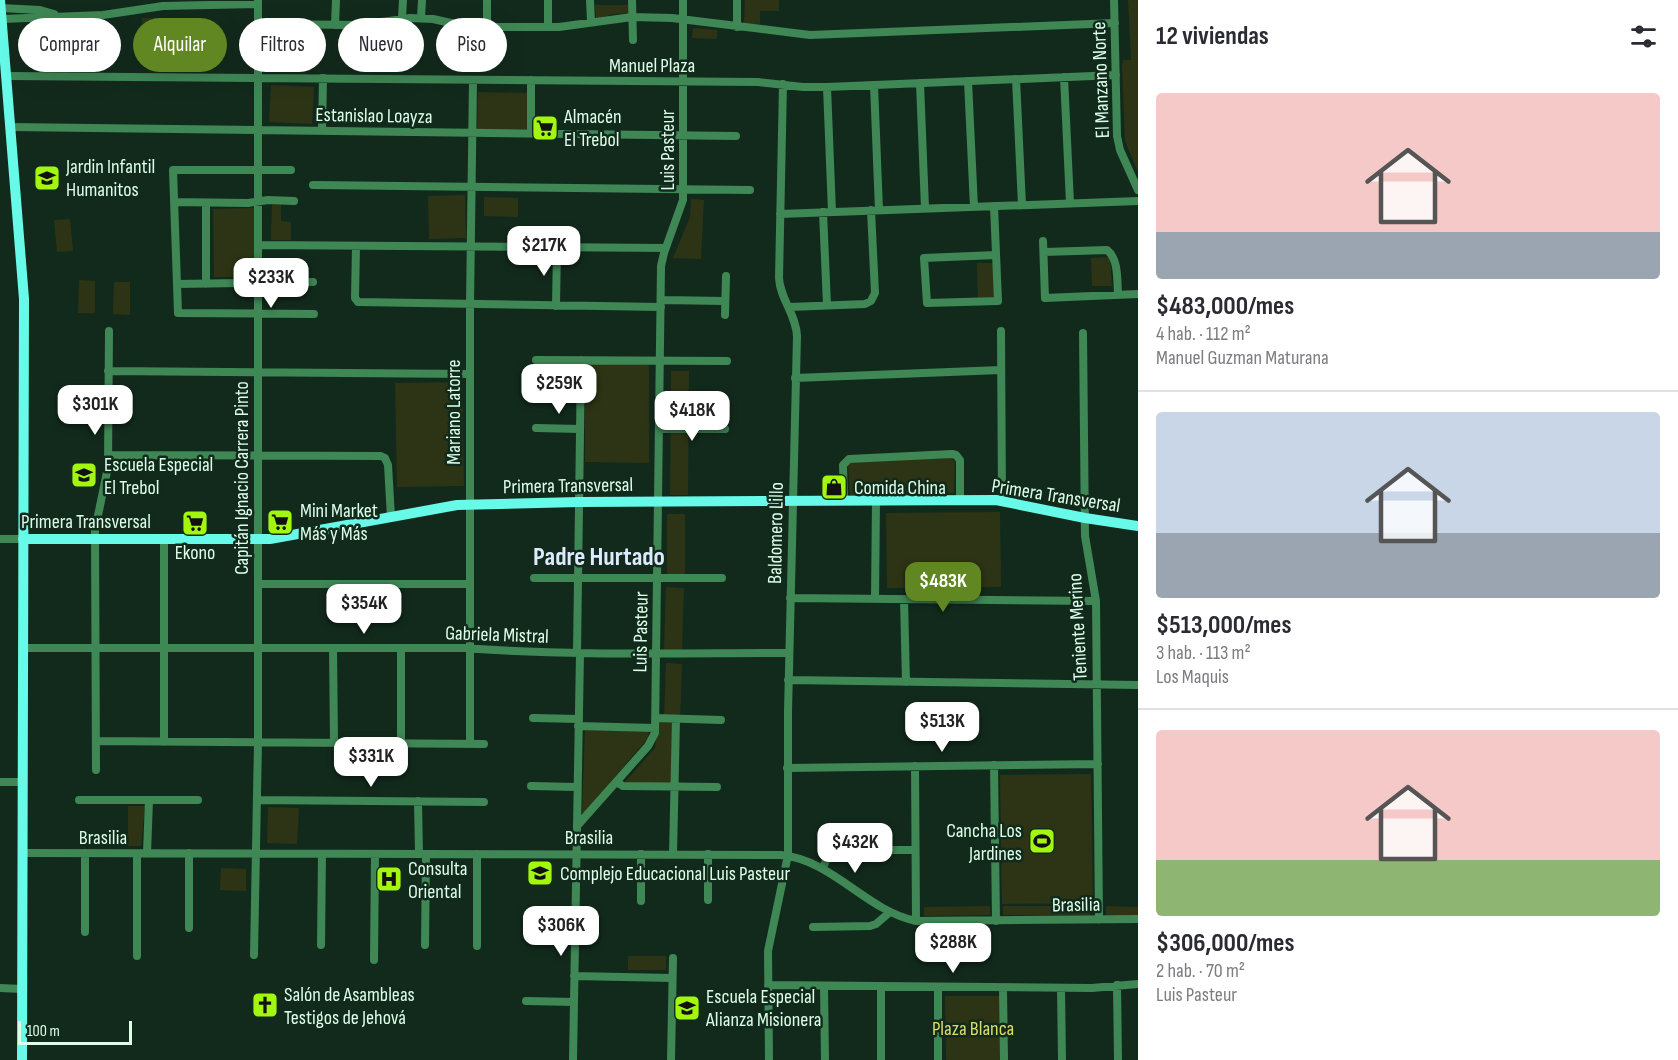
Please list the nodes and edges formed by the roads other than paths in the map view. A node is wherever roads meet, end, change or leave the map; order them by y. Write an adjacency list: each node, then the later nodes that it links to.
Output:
1 (336, 0): 24 (street)
2 (402, 0): 17 (street)
3 (422, 0): 18 (street)
4 (487, 0): 19 (street)
5 (548, 0): 26 (street)
6 (590, 0): 21 (street)
7 (632, 0): 15 (street)
8 (683, 0): 20 (street, Luis Pasteur)
9 (737, 0): 27 (street)
10 (1114, 0): 22 (street, El Manzano Norte)
11 (205, 2): 12 (street); 13 (street)
12 (258, 2): 16 (street, Capitán Ignacio Carrera Pinto)
13 (155, 3): 14 (street)
14 (1, 9): 31 (main road)
15 (632, 17): 20 (street); 21 (street); 28 (street)
16 (258, 18)
17 (402, 18)
18 (422, 18)
19 (487, 18)
20 (683, 21): 27 (street); 39 (street, Luis Pasteur)
21 (591, 22): 26 (street)
22 (1115, 22): 27 (street); 30 (street, El Manzano Norte)
23 (326, 25): 24 (street)
24 (336, 25)
25 (507, 27): 26 (street)
26 (548, 27)
27 (737, 27)
28 (633, 40)
29 (258, 72): 33 (street, Capitán Ignacio Carrera Pinto)
30 (1116, 75): 32 (street, Manuel Plaza); 57 (street, El Manzano Norte)
31 (7, 76): 33 (street, Manuel Plaza); 44 (main road)
32 (1064, 77): 35 (street, Manuel Plaza); 63 (street)
33 (258, 78): 34 (street, Manuel Plaza); 45 (street, Capitán Ignacio Carrera Pinto)
34 (323, 78): 36 (street, Manuel Plaza); 46 (street)
35 (1016, 79): 38 (street, Manuel Plaza); 64 (street)
36 (473, 80): 37 (street, Manuel Plaza); 47 (street, Mariano Latorre)
37 (531, 80): 39 (street, Manuel Plaza); 48 (street)
38 (968, 81): 40 (street, Manuel Plaza); 66 (street)
39 (683, 82): 41 (street, Manuel Plaza); 49 (street, Luis Pasteur)
40 (920, 83): 42 (street, Manuel Plaza); 67 (street)
41 (783, 84): 43 (street, Manuel Plaza); 70 (street, Baldomero Lillo)
42 (874, 85): 43 (street, Manuel Plaza); 68 (street)
43 (827, 87): 69 (street)
44 (10, 127): 45 (street, Estanislao Loayza); 125 (main road)
45 (258, 130): 46 (street, Estanislao Loayza); 52 (street, Capitán Ignacio Carrera Pinto)
46 (322, 131): 47 (street, Estanislao Loayza)
47 (472, 133): 48 (street, Estanislao Loayza); 54 (street, Mariano Latorre)
48 (531, 133): 49 (street, Estanislao Loayza)
49 (683, 135): 50 (street, Estanislao Loayza); 55 (street, Luis Pasteur)
50 (736, 136)
51 (291, 170): 52 (street)
52 (258, 171): 58 (street, Capitán Ignacio Carrera Pinto); 61 (street)
53 (313, 185): 54 (street)
54 (472, 187): 55 (street); 74 (street, Mariano Latorre)
55 (683, 189): 56 (street); 76 (street, Luis Pasteur)
56 (750, 190)
57 (1138, 190)
58 (258, 201): 59 (street); 62 (street); 72 (street, Capitán Ignacio Carrera Pinto)
59 (294, 201)
60 (1138, 201): 63 (street)
61 (174, 202): 62 (street); 82 (street)
62 (206, 202): 83 (street)
63 (1070, 203): 64 (street)
64 (1022, 205): 65 (street)
65 (994, 206): 66 (street); 78 (street)
66 (974, 207): 67 (street)
67 (925, 208): 68 (street)
68 (875, 210): 69 (street); 90 (street)
69 (827, 212): 70 (street); 90 (street)
70 (780, 214): 91 (street, Baldomero Lillo)
71 (1044, 241): 77 (street)
72 (258, 245): 73 (street); 81 (street, Capitán Ignacio Carrera Pinto)
73 (356, 246): 74 (street); 88 (street)
74 (471, 247): 75 (street); 88 (street, Mariano Latorre)
75 (557, 248): 76 (street); 89 (street)
76 (665, 248): 87 (street, Luis Pasteur)
77 (1044, 252): 85 (street); 85 (street)
78 (996, 255): 78 (street)
79 (726, 276): 86 (street)
80 (313, 282): 81 (street)
81 (258, 283): 83 (street); 92 (street, Capitán Ignacio Carrera Pinto)
82 (177, 284): 83 (street); 92 (street)
83 (206, 284)
84 (1138, 294): 85 (street)
85 (1118, 295)
86 (725, 302): 87 (street); 94 (street)
87 (661, 304): 89 (street); 100 (street, Luis Pasteur)
88 (470, 305): 89 (street); 105 (street, Mariano Latorre)
89 (556, 306)
90 (827, 306): 91 (street)
91 (790, 307): 106 (street, Baldomero Lillo)
92 (258, 314): 93 (street); 104 (street, Capitán Ignacio Carrera Pinto)
93 (314, 314)
94 (725, 315)
95 (109, 331): 103 (street)
96 (1001, 331): 102 (street)
97 (1083, 333): 122 (street, Teniente Merino)
98 (536, 360): 99 (street)
99 (581, 360): 100 (street); 108 (street)
100 (660, 361): 101 (street); 109 (street, Luis Pasteur)
101 (727, 361)
102 (1001, 370): 106 (street); 117 (street)
103 (108, 371): 104 (street); 111 (street)
104 (258, 373): 105 (street); 112 (street, Capitán Ignacio Carrera Pinto)
105 (470, 374): 120 (street, Mariano Latorre)
106 (795, 378): 115 (street, Baldomero Lillo)
107 (536, 428): 108 (street)
108 (580, 429): 118 (street)
109 (659, 429): 110 (street); 119 (street, Luis Pasteur)
110 (726, 429)
111 (108, 455): 112 (street); 126 (street)
112 (258, 455): 121 (street); 128 (street, Capitán Ignacio Carrera Pinto)
113 (876, 500): 114 (main road, Primera Transversal); 116 (main road, Primera Transversal); 136 (street)
114 (960, 500): 116 (street); 117 (main road, Primera Transversal)
115 (792, 501): 116 (main road, Primera Transversal); 119 (main road, Primera Transversal); 135 (street, Baldomero Lillo)
116 (844, 501)
117 (1002, 501): 122 (main road, Primera Transversal)
118 (579, 502): 119 (main road, Primera Transversal); 120 (main road, Primera Transversal); 130 (street)
119 (658, 502): 131 (street, Luis Pasteur)
120 (470, 504): 121 (main road, Primera Transversal); 134 (street, Mariano Latorre)
121 (391, 517): 128 (main road, Primera Transversal)
122 (1085, 519): 123 (main road, Primera Transversal); 138 (street, Teniente Merino)
123 (1138, 526)
124 (0, 539): 125 (street, Primera Transversal)
125 (24, 539): 126 (main road, Primera Transversal); 139 (main road)
126 (94, 539): 127 (main road, Primera Transversal); 140 (street)
127 (164, 539): 128 (main road, Primera Transversal); 141 (street)
128 (257, 540): 133 (street, Capitán Ignacio Carrera Pinto)
129 (534, 578): 130 (street)
130 (578, 578): 131 (street); 146 (street)
131 (658, 578): 132 (street); 147 (street, Luis Pasteur)
132 (722, 578)
133 (258, 584): 134 (street); 142 (street, Capitán Ignacio Carrera Pinto)
134 (470, 584): 145 (street, Mariano Latorre)
135 (790, 598): 136 (street); 148 (street, Baldomero Lillo)
136 (875, 599): 137 (street)
137 (904, 599): 138 (street); 150 (street)
138 (1096, 602): 151 (street, Teniente Merino)
139 (23, 648): 140 (street, Gabriela Mistral); 171 (main road)
140 (95, 648): 141 (street, Gabriela Mistral); 158 (street)
141 (164, 648): 142 (street, Gabriela Mistral); 159 (street)
142 (258, 648): 143 (street, Gabriela Mistral); 160 (street, Capitán Ignacio Carrera Pinto)
143 (333, 648): 144 (street, Gabriela Mistral); 161 (street)
144 (401, 648): 145 (street, Gabriela Mistral); 162 (street)
145 (470, 649): 146 (street, Gabriela Mistral); 163 (street, Mariano Latorre)
146 (578, 653): 147 (street, Gabriela Mistral); 156 (street)
147 (657, 653): 148 (street, Gabriela Mistral); 157 (street, Luis Pasteur)
148 (789, 654): 149 (street, Baldomero Lillo)
149 (788, 680): 150 (street); 168 (street, Baldomero Lillo)
150 (906, 682): 151 (street)
151 (1097, 684): 152 (street); 165 (street, Teniente Merino)
152 (1138, 685)
153 (533, 718): 156 (street)
154 (676, 719): 155 (street); 157 (street); 175 (street)
155 (721, 720)
156 (578, 723): 157 (street); 174 (street)
157 (655, 723): 172 (street, Luis Pasteur)
158 (96, 741): 159 (street); 169 (street)
159 (164, 742): 160 (street)
160 (258, 742): 161 (street); 180 (street, Capitán Ignacio Carrera Pinto)
161 (334, 742): 162 (street)
162 (400, 743): 163 (street)
163 (470, 744): 164 (street)
164 (483, 744)
165 (1098, 764): 166 (street); 204 (street, Teniente Merino)
166 (994, 765): 167 (street); 207 (street)
167 (915, 766): 168 (street); 184 (street)
168 (787, 768): 199 (street, Baldomero Lillo)
169 (96, 770)
170 (0, 782): 171 (street)
171 (23, 782): 185 (main road)
172 (616, 782): 175 (street); 183 (street, Luis Pasteur)
173 (531, 786): 174 (street)
174 (577, 787): 183 (street)
175 (675, 787): 176 (street); 197 (street)
176 (717, 788)
177 (79, 800): 178 (street)
178 (149, 800): 179 (street); 188 (street)
179 (198, 800)
180 (258, 800): 181 (street); 190 (street, Capitán Ignacio Carrera Pinto)
181 (418, 801): 182 (street); 193 (street)
182 (484, 802)
183 (577, 826): 195 (street)
184 (915, 850): 200 (street); 206 (street)
185 (23, 853): 186 (street, Brasilia); 231 (main road)
186 (85, 854): 187 (street, Brasilia); 212 (street)
187 (137, 854): 188 (street, Brasilia); 217 (street)
188 (147, 854): 189 (street, Brasilia)
189 (189, 854): 190 (street, Brasilia); 209 (street)
190 (256, 854): 191 (street, Brasilia); 216 (street, Capitán Ignacio Carrera Pinto)
191 (322, 854): 192 (street, Brasilia); 213 (street)
192 (375, 854): 193 (street, Brasilia); 219 (street)
193 (422, 854): 194 (street, Brasilia); 214 (street)
194 (477, 854): 195 (street, Brasilia); 215 (street)
195 (576, 854): 196 (street, Brasilia); 211 (street)
196 (641, 854): 197 (street, Brasilia); 202 (street)
197 (674, 854): 198 (street, Brasilia)
198 (708, 854): 199 (street, Brasilia); 201 (street)
199 (788, 855): 200 (street, Brasilia); 223 (street, Baldomero Lillo)
200 (823, 868): 203 (street, Brasilia)
201 (708, 900)
202 (641, 901)
203 (890, 912): 206 (street, Brasilia); 208 (street)
204 (1099, 920): 205 (street, Brasilia); 207 (street, Brasilia)
205 (1138, 920)
206 (916, 921): 207 (street, Brasilia)
207 (996, 921)
208 (813, 927)
209 (189, 928)
210 (530, 930): 211 (street)
211 (575, 930): 220 (street)
212 (85, 932)
213 (321, 945)
214 (425, 945)
215 (477, 946)
216 (254, 955)
217 (137, 956)
218 (673, 958): 221 (street)
219 (374, 960)
220 (574, 976): 221 (street); 233 (street)
221 (672, 978): 236 (street)
222 (1138, 984): 224 (street)
223 (768, 985): 225 (street); 237 (street, Baldomero Lillo)
224 (1117, 985): 230 (street); 243 (street)
225 (824, 986): 226 (street); 238 (street)
226 (881, 986): 227 (street); 239 (street)
227 (938, 987): 228 (street); 240 (street)
228 (1003, 987): 230 (street); 241 (street)
229 (0, 988): 231 (street)
230 (1061, 988): 242 (street)
231 (22, 989): 234 (main road)
232 (526, 1001): 233 (street)
233 (574, 1002): 235 (street)
234 (22, 1060)
235 (573, 1060)
236 (671, 1060)
237 (769, 1060)
238 (825, 1060)
239 (881, 1060)
240 (938, 1060)
241 (1004, 1060)
242 (1062, 1060)
243 (1118, 1060)

